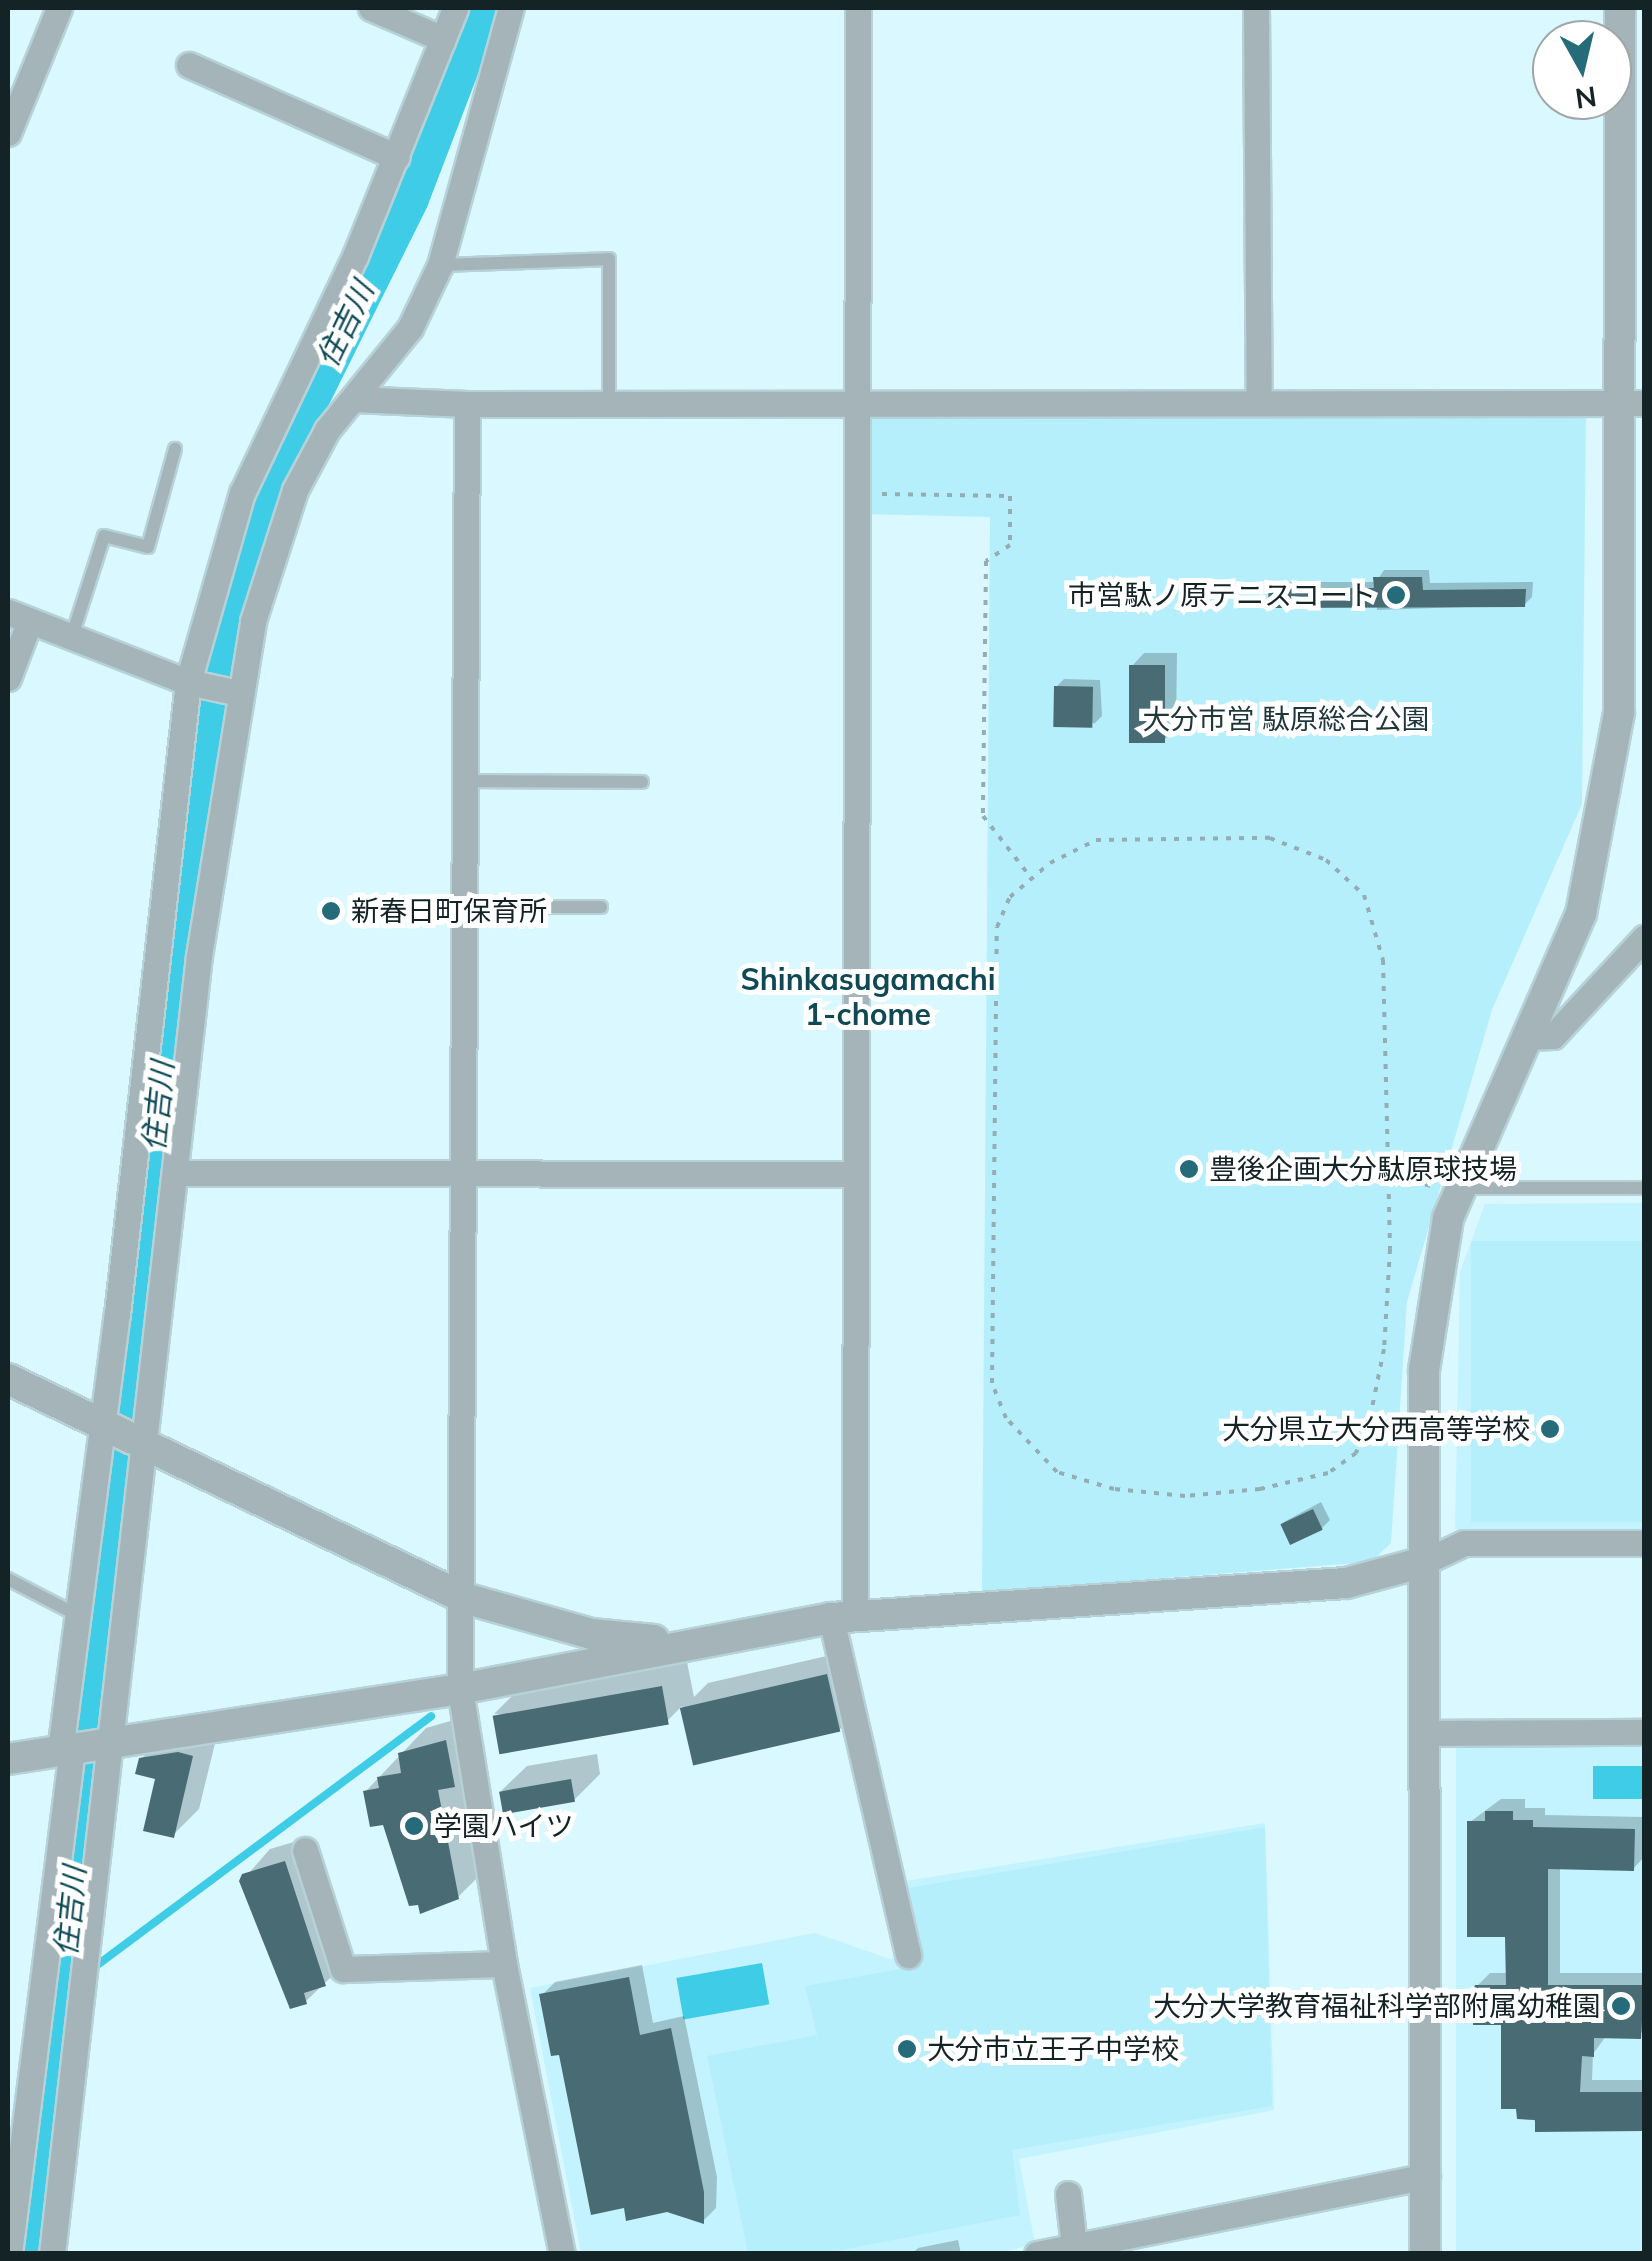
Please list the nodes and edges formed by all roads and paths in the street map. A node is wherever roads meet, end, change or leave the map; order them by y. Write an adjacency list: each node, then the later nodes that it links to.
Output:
1 (59, 8): 10 (street)
2 (371, 8): 8 (street)
3 (456, 8): 8 (street)
4 (511, 8): 12 (street)
5 (858, 8): 14 (street)
6 (1256, 8): 15 (street)
7 (1620, 8): 16 (street)
8 (443, 39): 11 (street)
9 (189, 65): 11 (street)
10 (8, 133)
11 (397, 157): 24 (street)
12 (440, 265): 13 (street); 18 (lane)
13 (353, 399): 17 (street); 25 (street)
14 (858, 402): 15 (street); 18 (street); 20 (street)
15 (1259, 402): 16 (street)
16 (1630, 403): 32 (street)
17 (468, 404): 18 (street); 26 (street)
18 (609, 404)
19 (176, 450): 22 (lane)
20 (857, 494): 28 (path); 36 (street)
21 (18, 618): 22 (street); 23 (street)
22 (71, 639): 24 (street)
23 (8, 678)
24 (194, 683): 25 (street); 40 (street)
25 (235, 693): 33 (street)
26 (466, 781): 27 (lane); 30 (street)
27 (642, 782)
28 (1032, 879): 34 (path); 34 (path)
29 (601, 906): 30 (lane)
30 (466, 907): 35 (street)
31 (1644, 938): 32 (street)
32 (1524, 1037): 37 (street)
33 (176, 1173): 35 (street); 41 (street)
34 (1388, 1173): 37 (path)
35 (465, 1174): 36 (street); 45 (street)
36 (854, 1174): 47 (street)
37 (1446, 1187): 38 (lane); 43 (street)
38 (1644, 1188)
39 (8, 1379): 40 (street)
40 (103, 1425): 41 (street); 46 (street)
41 (143, 1445): 45 (street); 52 (street)
42 (1644, 1544): 43 (street)
43 (1424, 1562): 47 (street); 51 (street)
44 (8, 1579): 46 (lane)
45 (464, 1598): 48 (street); 49 (street)
46 (81, 1617): 53 (street)
47 (843, 1617): 48 (street); 56 (street)
48 (758, 1630): 49 (street)
49 (460, 1688): 52 (street); 57 (street)
50 (1644, 1732): 51 (street)
51 (1425, 1733): 58 (street)
52 (114, 1742): 53 (street); 64 (street)
53 (66, 1750): 54 (street); 59 (street)
54 (8, 1759)
55 (304, 1850): 57 (street)
56 (908, 1955)
57 (504, 1964): 65 (street)
58 (1427, 2176): 61 (street); 68 (street)
59 (12, 2186): 63 (street)
60 (1068, 2194): 62 (street)
61 (1166, 2228): 62 (street); 67 (street)
62 (1074, 2246): 66 (street)
63 (9, 2254)
64 (52, 2254)
65 (562, 2254)
66 (1037, 2254)
67 (1172, 2254)
68 (1425, 2254)

